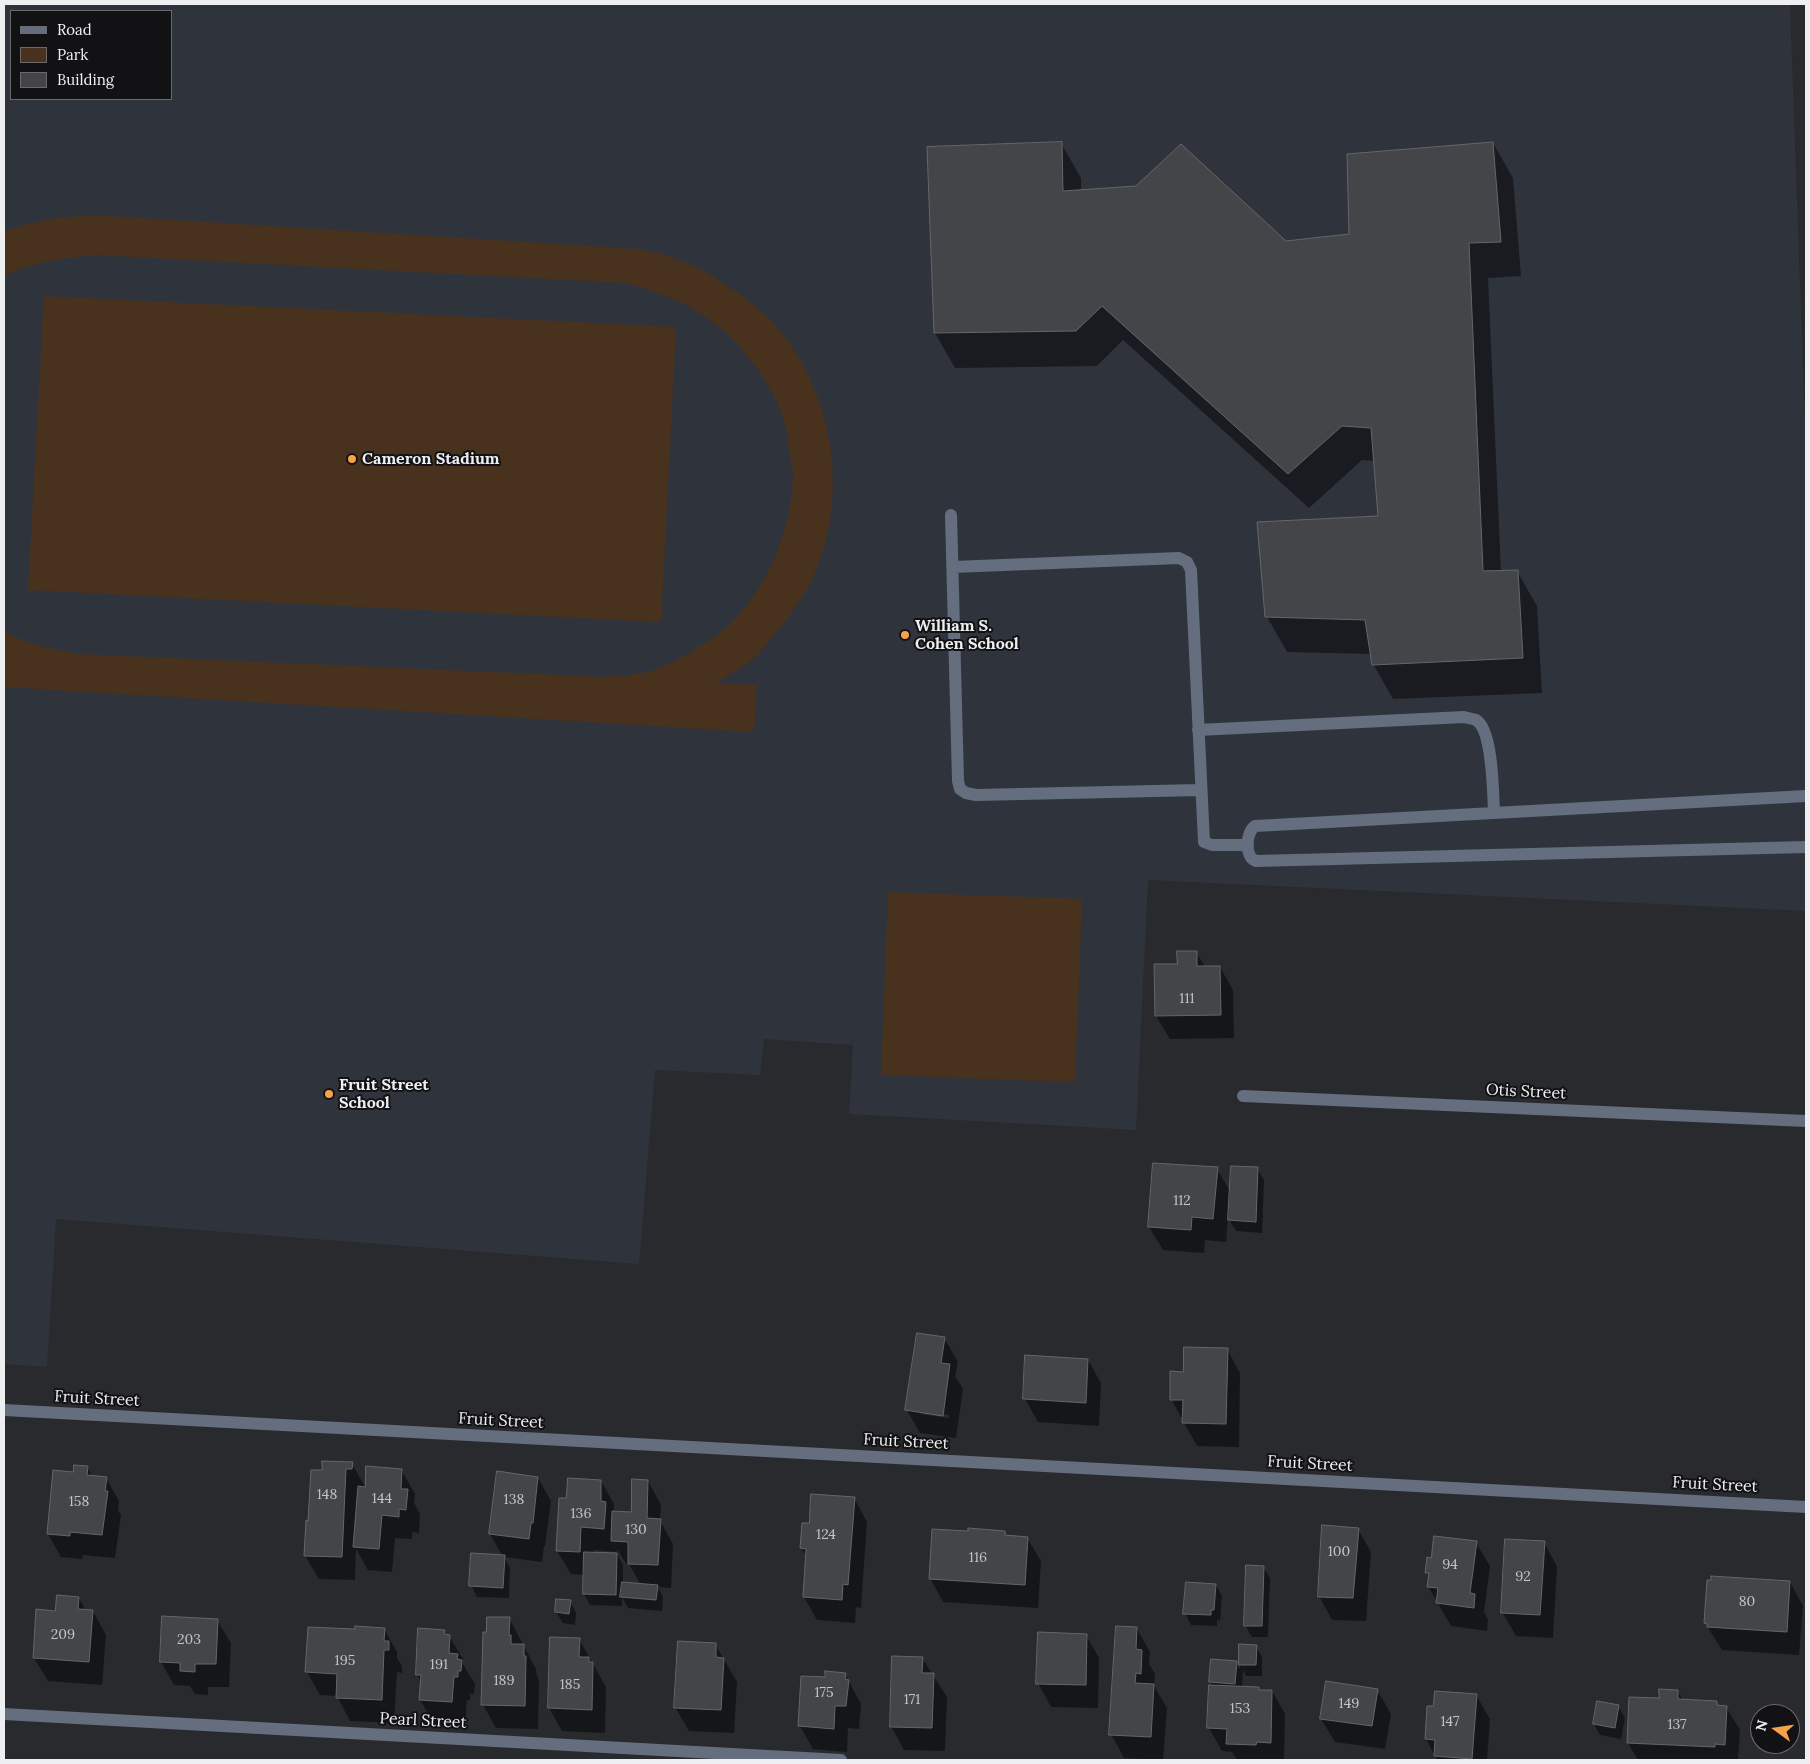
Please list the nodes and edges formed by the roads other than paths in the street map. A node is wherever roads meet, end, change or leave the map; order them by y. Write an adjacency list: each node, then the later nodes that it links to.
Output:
1 (951, 515): 2 (street)
2 (953, 567): 3 (street); 4 (street)
3 (1198, 730): 4 (street); 6 (street)
4 (1200, 790): 7 (street)
5 (1806, 796): 6 (street)
6 (1494, 812): 7 (street)
7 (1248, 845): 8 (street)
8 (1806, 847)
9 (1243, 1096): 10 (street, Otis Street)
10 (1806, 1121)
11 (4, 1410): 12 (street, Fruit Street)
12 (1806, 1506)
13 (4, 1714): 14 (street, Pearl Street)
14 (841, 1760)

